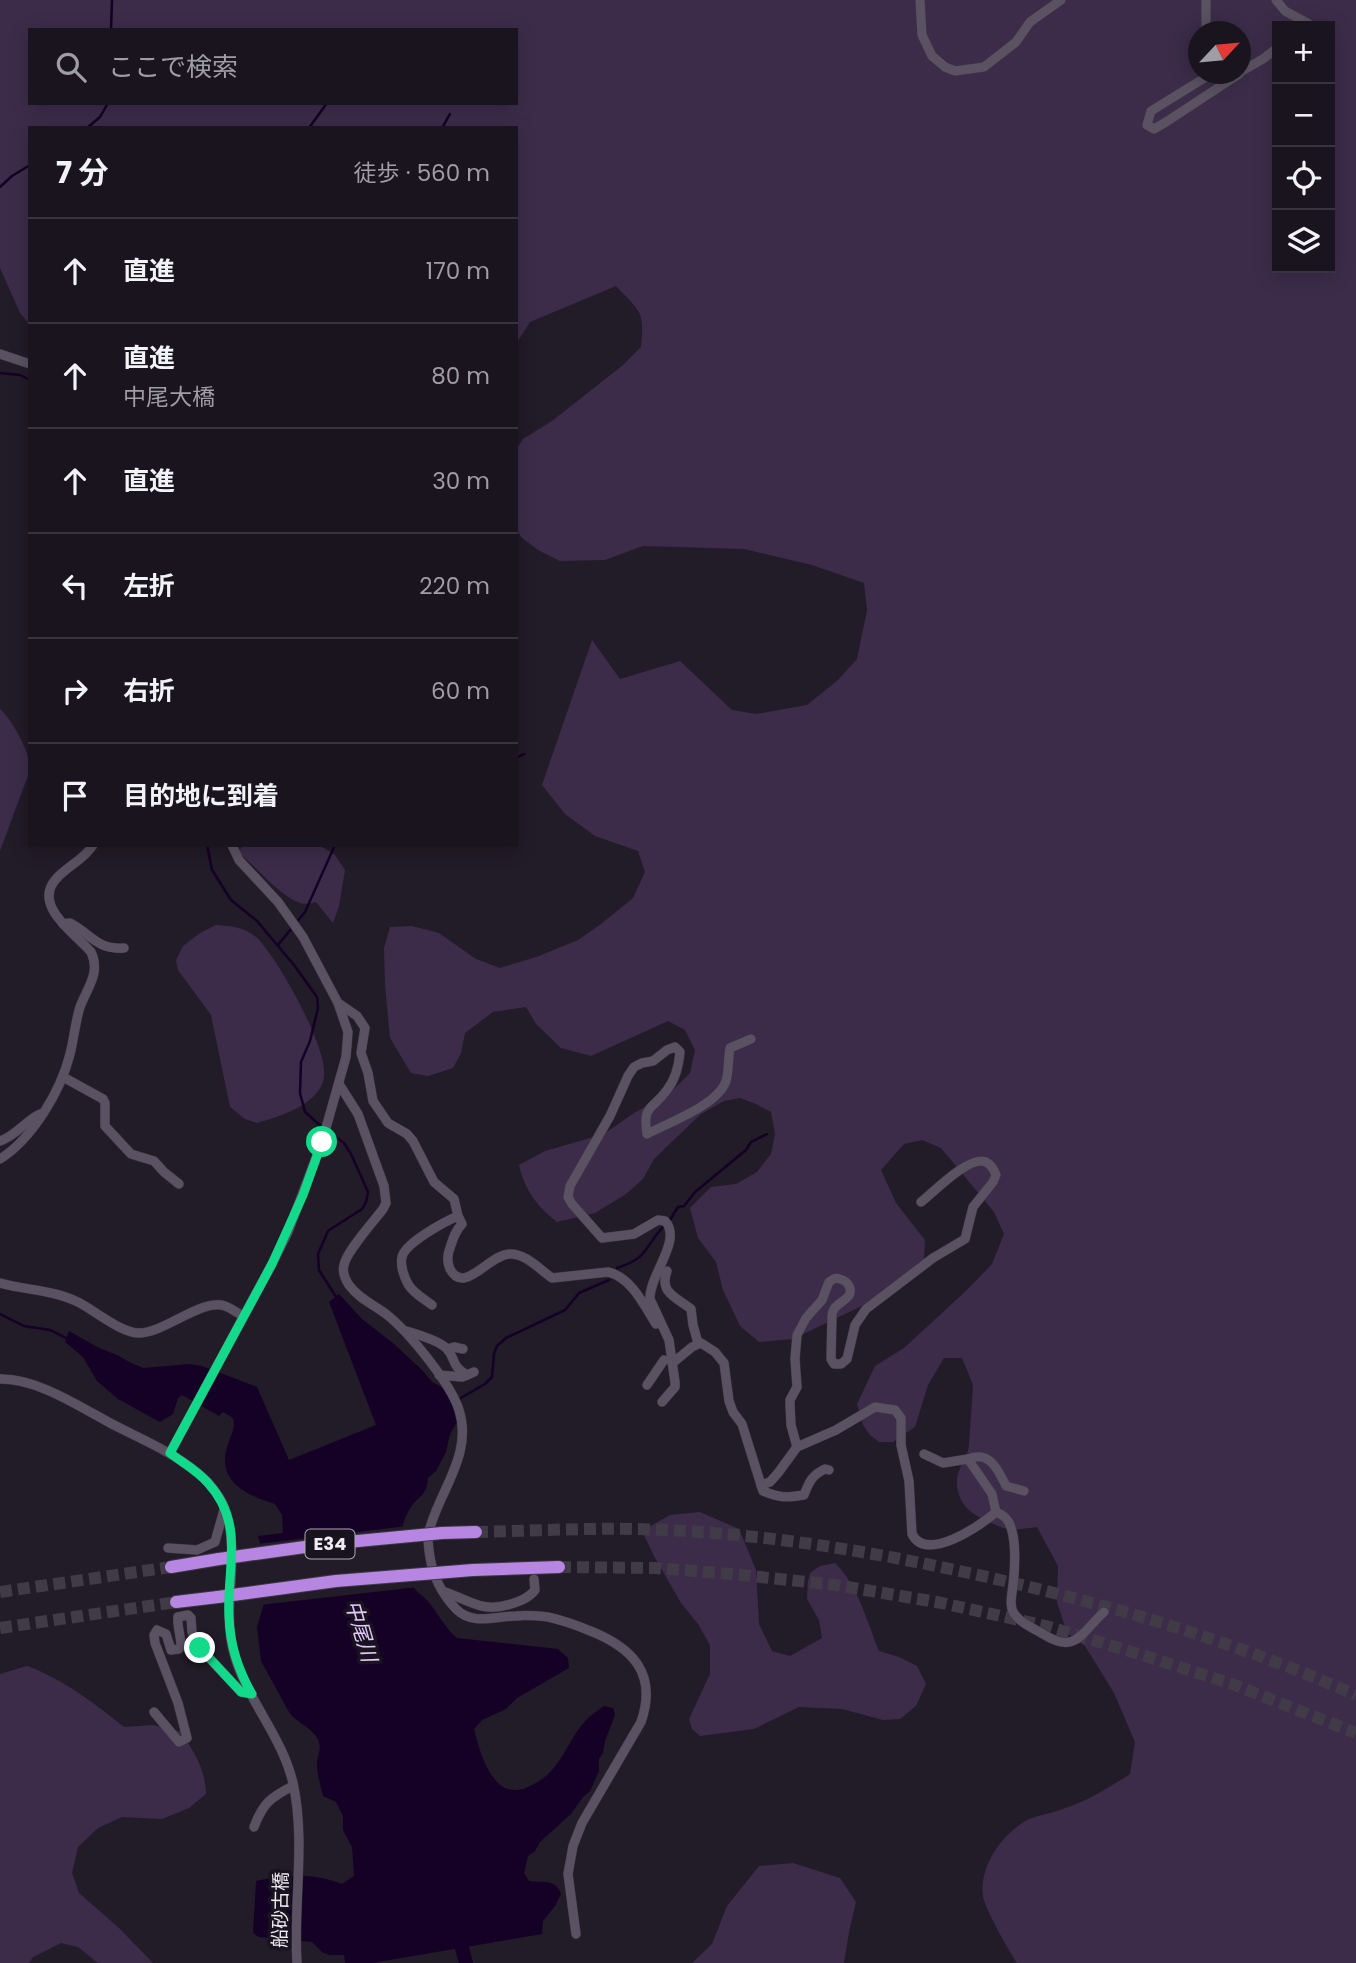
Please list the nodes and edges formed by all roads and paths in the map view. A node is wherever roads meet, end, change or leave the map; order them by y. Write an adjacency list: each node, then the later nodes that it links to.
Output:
1 (920, 0): 2 (street)
2 (1061, 0)
3 (1206, 0): 5 (street)
4 (1276, 0): 6 (street)
5 (1206, 21)
6 (1303, 21)
7 (1272, 51): 8 (street)
8 (1251, 66)
9 (1195, 84): 10 (street)
10 (1223, 84)
11 (0, 354): 12 (street)
12 (28, 363)
13 (91, 847): 15 (street)
14 (233, 847): 17 (street)
15 (63, 923): 16 (street); 19 (street)
16 (124, 948)
17 (338, 1003): 20 (street); 26 (street)
18 (751, 1039): 35 (street)
19 (63, 1077): 21 (street); 24 (street)
20 (339, 1084): 30 (street); 31 (street)
21 (42, 1113): 22 (street); 23 (street)
22 (0, 1141)
23 (0, 1159)
24 (179, 1184)
25 (921, 1202): 40 (street)
26 (458, 1216): 29 (street); 35 (street)
27 (667, 1270): 32 (street)
28 (0, 1283): 30 (street)
29 (432, 1305)
30 (243, 1316): 41 (street)
31 (406, 1331): 33 (street); 36 (street)
32 (698, 1343): 35 (street); 45 (street)
33 (448, 1349): 34 (street); 36 (street)
34 (463, 1349)
35 (668, 1360): 38 (street); 39 (street)
36 (439, 1375): 54 (street)
37 (0, 1379): 41 (street)
38 (647, 1385)
39 (662, 1402)
40 (797, 1447): 45 (street); 48 (street)
41 (170, 1453): 47 (street)
42 (924, 1454): 43 (street)
43 (968, 1459): 46 (street); 48 (street)
44 (829, 1470): 45 (street)
45 (761, 1485)
46 (1024, 1491)
47 (225, 1508): 50 (street); 57 (street, 船砂古橋)
48 (996, 1511): 56 (street)
49 (476, 1532): 51 (highway, E34, bridge)
50 (168, 1548)
51 (171, 1567)
52 (559, 1567): 55 (highway, E34, bridge)
53 (534, 1579): 54 (street)
54 (443, 1592): 61 (street)
55 (176, 1602)
56 (1104, 1612)
57 (252, 1694): 58 (street); 59 (street, 船砂古橋)
58 (154, 1712)
59 (293, 1786): 60 (street); 62 (street, 船砂古橋)
60 (254, 1826)
61 (576, 1934)
62 (297, 1963)

